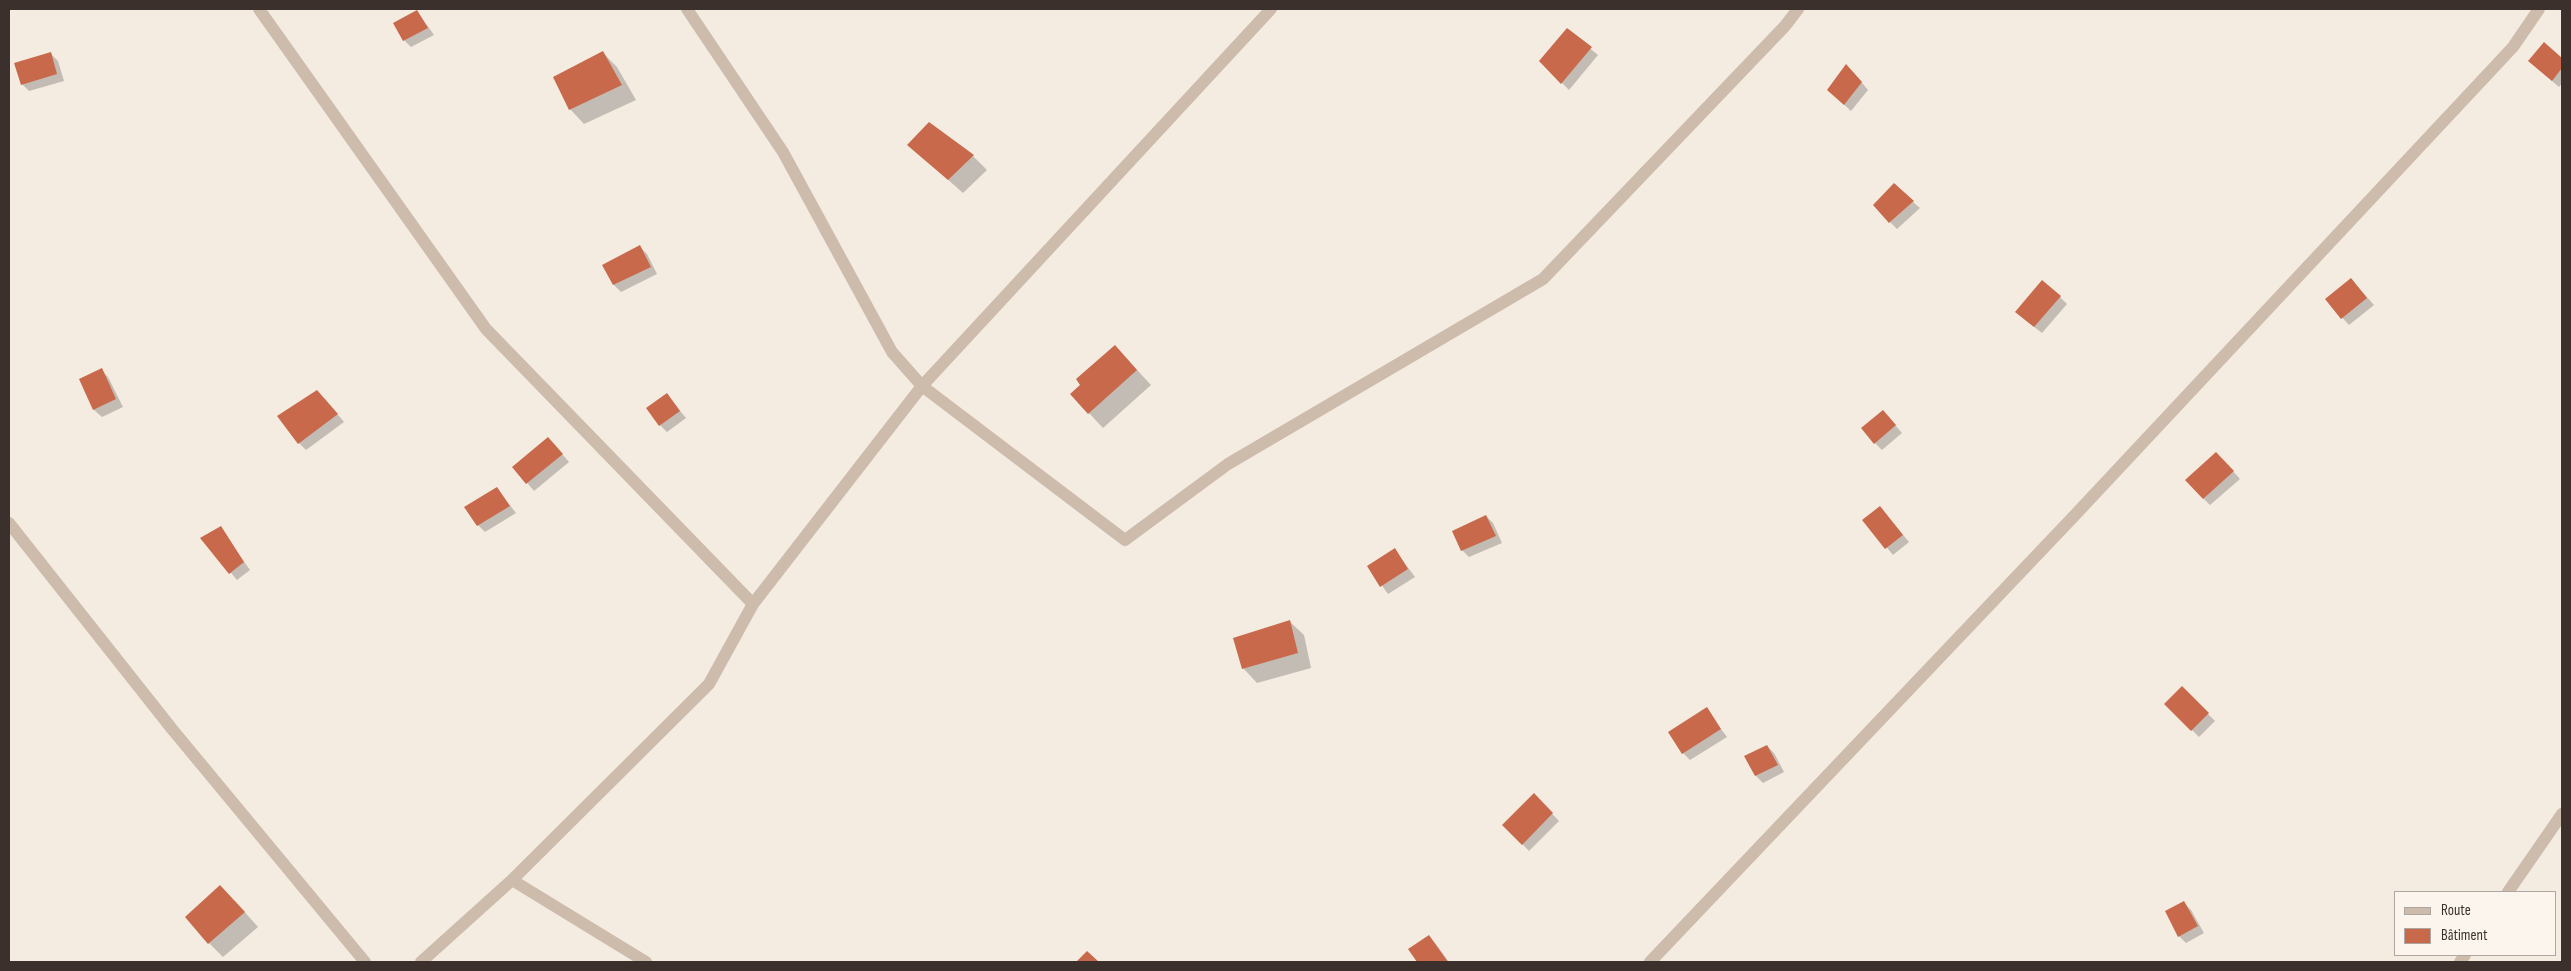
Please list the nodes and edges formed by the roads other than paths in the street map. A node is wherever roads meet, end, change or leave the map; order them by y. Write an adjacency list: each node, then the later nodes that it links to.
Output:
1 (259, 9): 8 (street)
2 (687, 9): 6 (street)
3 (1271, 9): 6 (street)
4 (1798, 9): 6 (street)
5 (2539, 9): 15 (street)
6 (922, 386): 8 (street)
7 (9, 523): 12 (street)
8 (753, 604): 10 (street)
9 (2562, 814): 11 (street)
10 (512, 880): 13 (street); 14 (street)
11 (2509, 891)
12 (366, 962)
13 (421, 962)
14 (646, 962)
15 (1650, 962)

